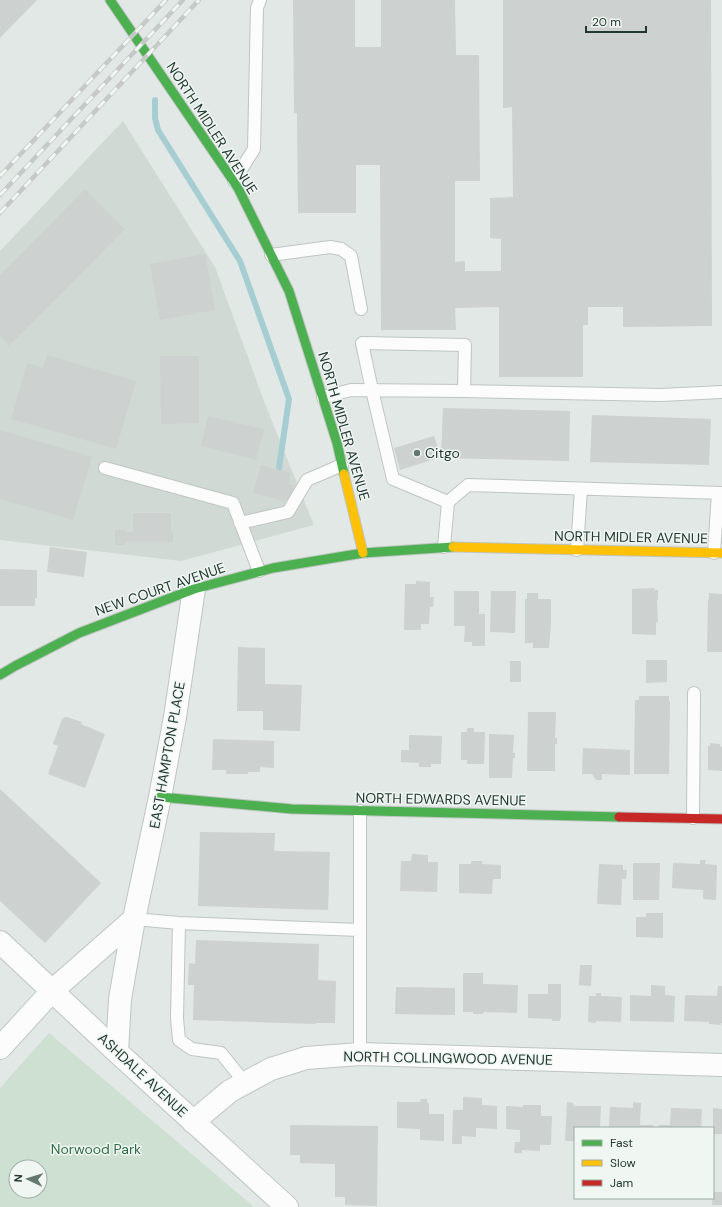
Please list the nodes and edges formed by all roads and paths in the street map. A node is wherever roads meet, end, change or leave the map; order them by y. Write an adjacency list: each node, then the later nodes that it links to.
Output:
1 (110, 0): 3 (street, NORTH MIDLER AVENUE)
2 (260, 0): 3 (lane)
3 (234, 181): 4 (street, NORTH MIDLER AVENUE)
4 (271, 254): 5 (lane); 9 (street, NORTH MIDLER AVENUE)
5 (362, 308)
6 (372, 390): 7 (lane); 7 (lane); 9 (lane); 14 (lane)
7 (464, 391): 8 (lane)
8 (722, 392)
9 (323, 397): 10 (street, NORTH MIDLER AVENUE)
10 (342, 465): 15 (lane); 18 (street, NORTH MIDLER AVENUE)
11 (105, 468): 15 (lane)
12 (581, 489): 13 (lane); 14 (lane); 17 (lane)
13 (720, 493): 19 (lane)
14 (448, 502): 16 (lane)
15 (240, 523): 20 (lane)
16 (444, 547): 17 (street, NORTH MIDLER AVENUE); 18 (street, NORTH MIDLER AVENUE)
17 (577, 550): 19 (street, NORTH MIDLER AVENUE)
18 (363, 553): 20 (street, NEW COURT AVENUE)
19 (718, 553)
20 (259, 571): 21 (street, NEW COURT AVENUE)
21 (194, 589): 22 (street, NEW COURT AVENUE); 24 (street, EAST HAMPTON PLACE)
22 (0, 675)
23 (694, 693): 26 (lane)
24 (160, 797): 25 (street, NORTH EDWARDS AVENUE); 28 (street, EAST HAMPTON PLACE)
25 (360, 811): 26 (street, NORTH EDWARDS AVENUE); 30 (lane)
26 (693, 818): 27 (street, NORTH EDWARDS AVENUE)
27 (722, 819)
28 (134, 919): 29 (lane); 32 (street); 34 (street, EAST HAMPTON PLACE)
29 (180, 923): 30 (lane); 37 (lane)
30 (360, 930): 35 (lane)
31 (0, 942): 32 (street, ASHDALE AVENUE)
32 (52, 991): 33 (street); 34 (street, ASHDALE AVENUE)
33 (0, 1048)
34 (117, 1052): 38 (street, ASHDALE AVENUE)
35 (360, 1054): 36 (street, NORTH COLLINGWOOD AVENUE); 37 (street, NORTH COLLINGWOOD AVENUE)
36 (722, 1065)
37 (245, 1083): 38 (street, NORTH COLLINGWOOD AVENUE)
38 (193, 1122): 39 (street, ASHDALE AVENUE)
39 (287, 1207)

